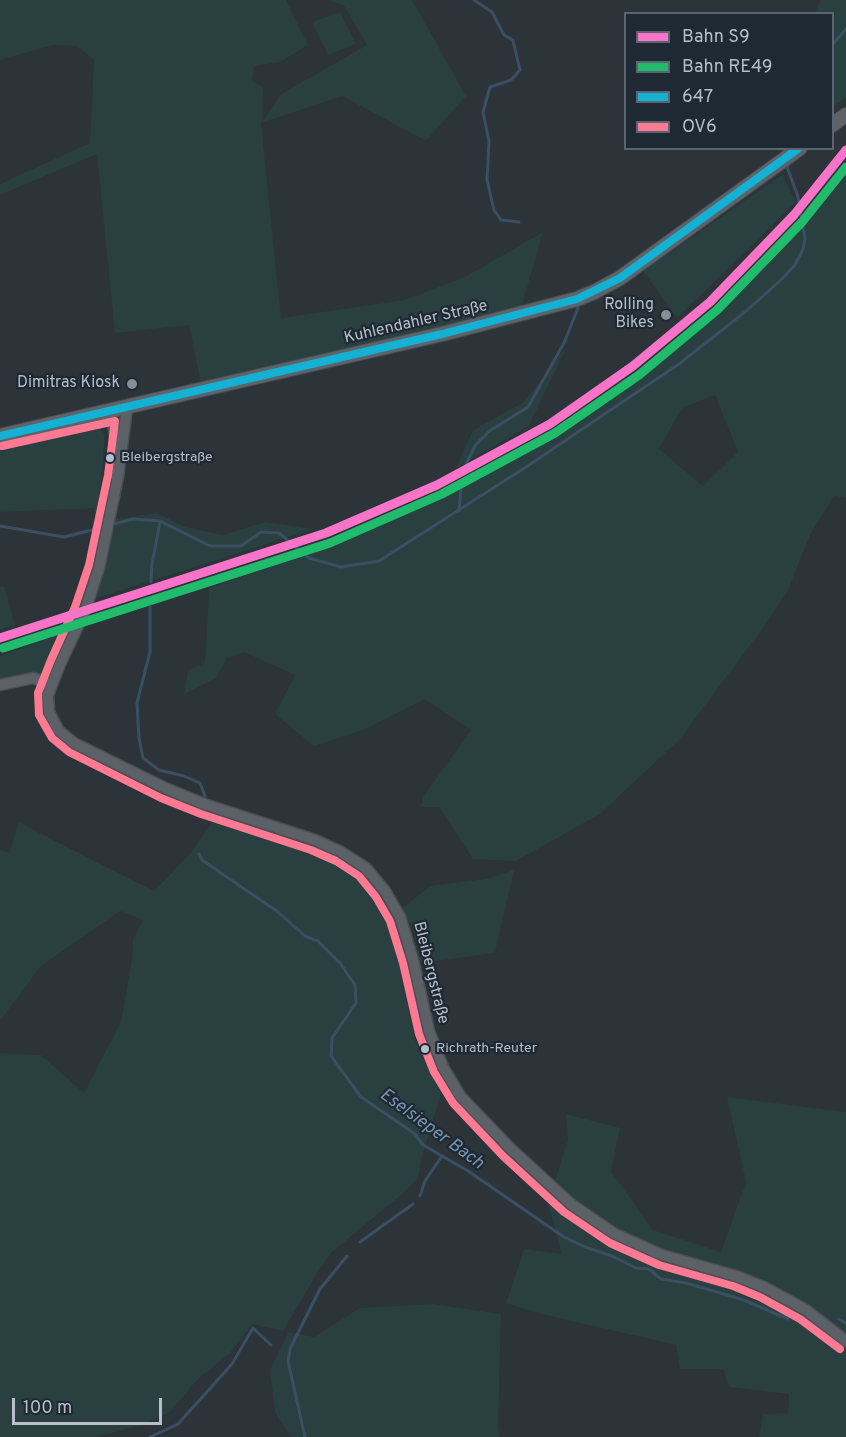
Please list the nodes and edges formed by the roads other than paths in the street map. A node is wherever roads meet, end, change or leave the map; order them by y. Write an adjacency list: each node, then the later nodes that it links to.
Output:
1 (795, 152): 2 (main road, Kuhlendahler Straße)
2 (127, 408): 3 (main road, Kuhlendahler Straße); 5 (street, Bleibergstraße)
3 (108, 412): 4 (main road, Kuhlendahler Straße); 5 (street, Bleibergstraße)
4 (0, 436)
5 (111, 503): 6 (street, Bleibergstraße)
6 (51, 684): 7 (street); 8 (street, Bleibergstraße)
7 (0, 685)
8 (846, 1341)

